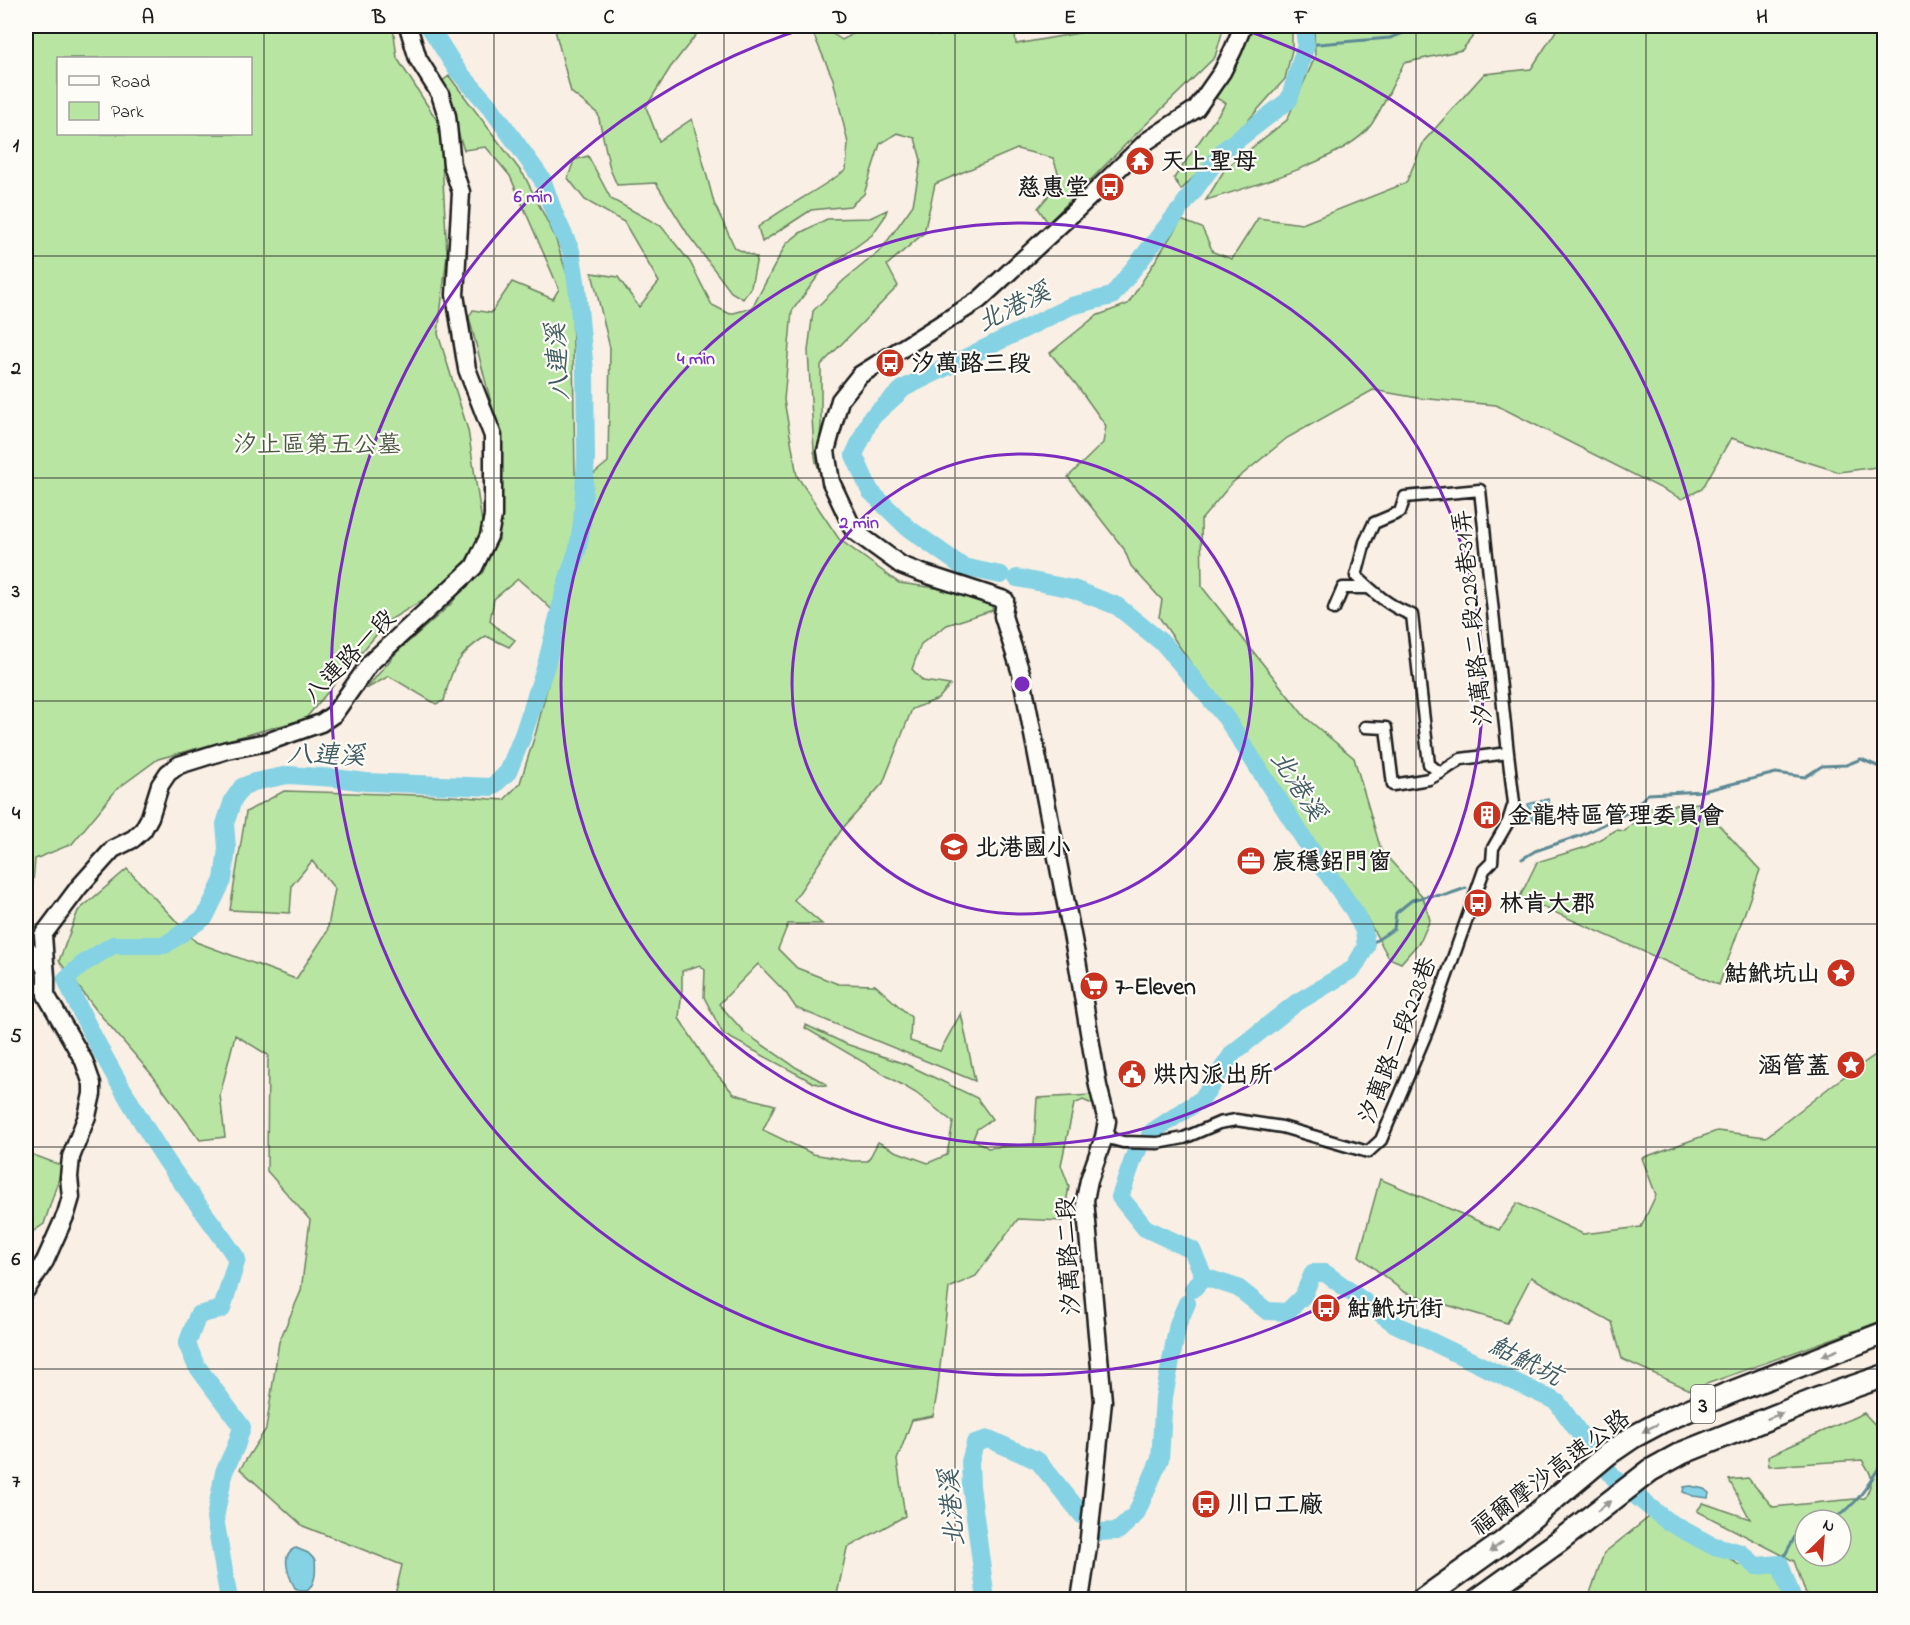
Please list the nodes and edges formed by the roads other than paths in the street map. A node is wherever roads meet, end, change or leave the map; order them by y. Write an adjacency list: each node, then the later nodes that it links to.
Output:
1 (408, 26): 10 (street, 八連路一段)
2 (1242, 26): 11 (street, 汐萬路二段)
3 (1368, 588): 4 (street); 6 (street, 汐萬路二段228巷31弄); 7 (street)
4 (1334, 609)
5 (1365, 727): 7 (street, 汐萬路二段228巷31弄)
6 (1508, 753): 7 (street, 汐萬路二段228巷31弄); 8 (street, 汐萬路二段228巷31弄)
7 (1440, 773)
8 (1479, 885): 11 (street, 汐萬路二段228巷)
9 (26, 946): 10 (street)
10 (46, 977): 12 (street, 八連路一段)
11 (1104, 1137): 15 (street, 汐萬路二段)
12 (26, 1290)
13 (1884, 1333): 16 (highway, 福爾摩沙高速公路 / 3, one-way to 16)
14 (1884, 1376): 17 (highway, 3, one-way to 14)
15 (1080, 1599)
16 (1422, 1599)
17 (1478, 1599)

